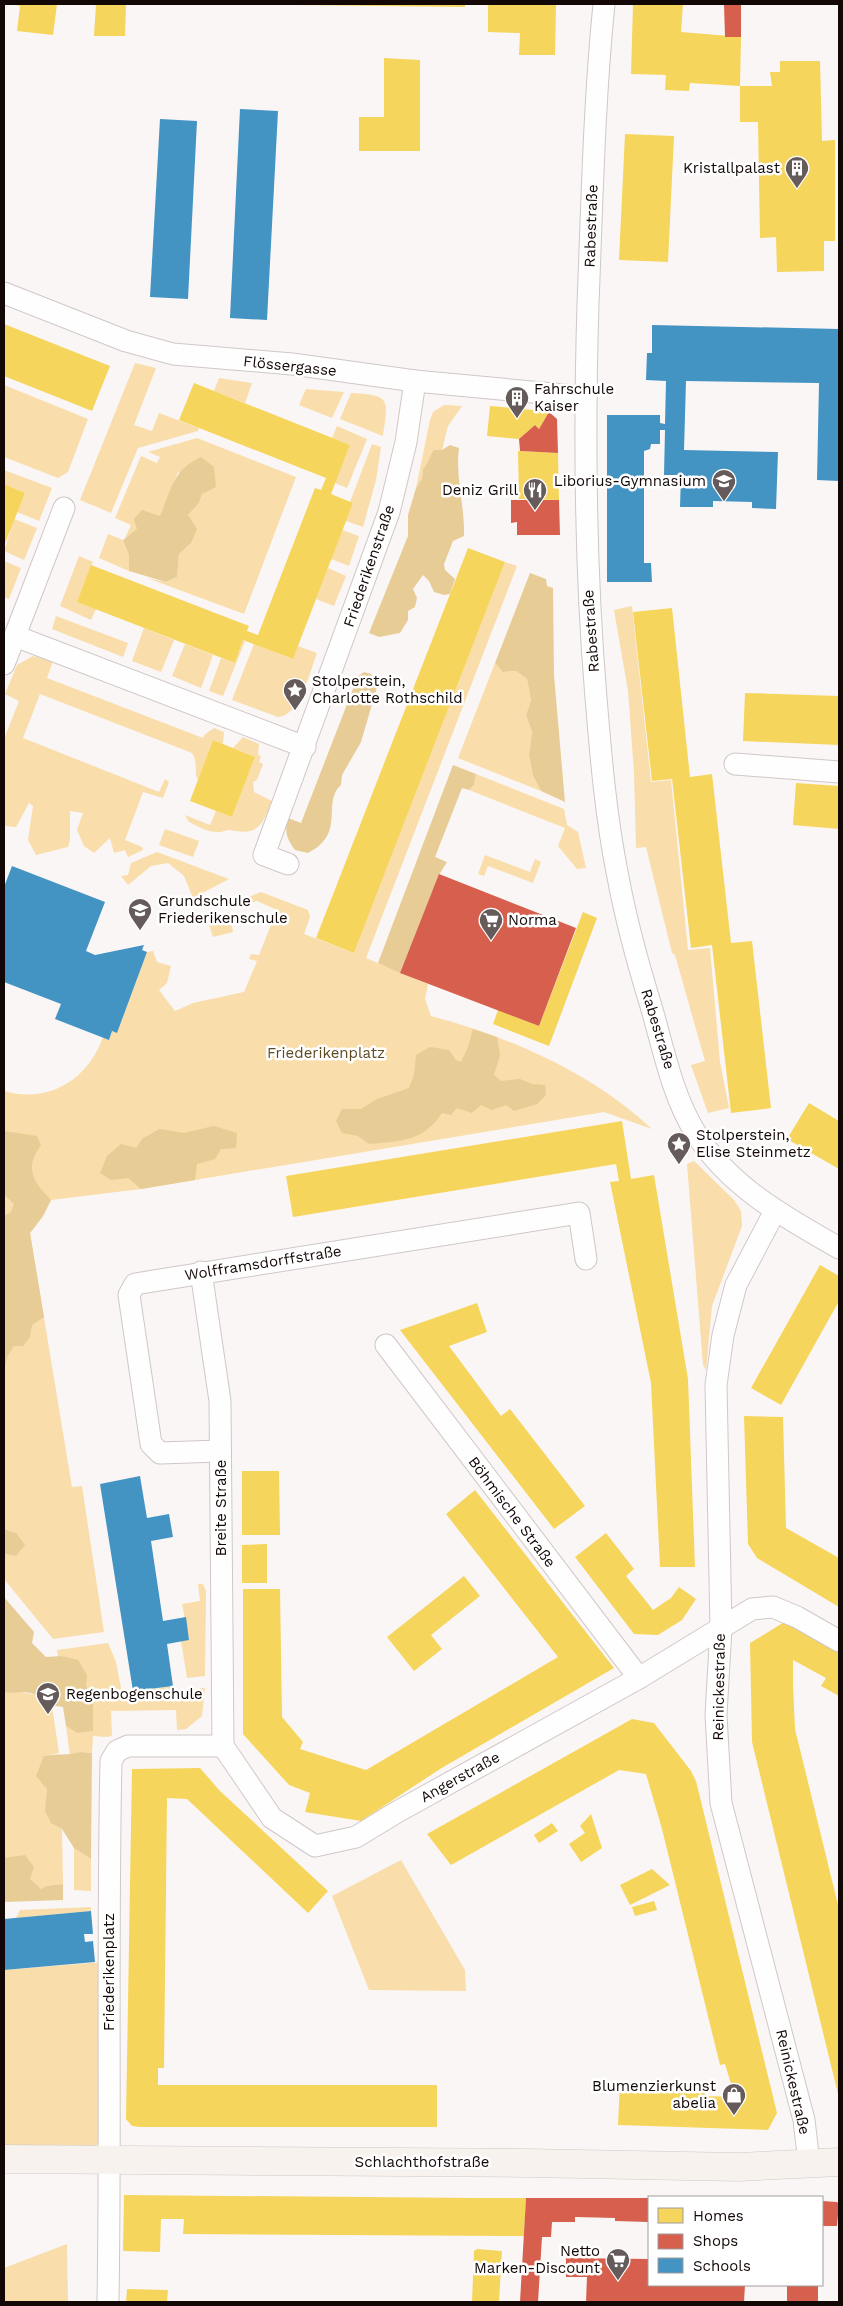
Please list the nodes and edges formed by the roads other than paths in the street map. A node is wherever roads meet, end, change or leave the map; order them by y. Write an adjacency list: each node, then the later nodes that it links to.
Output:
1 (604, 4): 4 (street, Rabestraße)
2 (4, 293): 3 (street, Flössergasse)
3 (415, 381): 4 (street, Flössergasse); 8 (street, Friederikenstraße)
4 (586, 397): 12 (street, Rabestraße)
5 (64, 508): 6 (street)
6 (15, 636): 7 (street); 8 (street)
7 (4, 664)
8 (305, 747): 11 (street, Friederikenstraße)
9 (736, 764): 10 (street)
10 (839, 772)
11 (288, 864)
12 (775, 1211): 13 (street, Rabestraße); 18 (street, Reinickestraße)
13 (839, 1248)
14 (586, 1259): 15 (street, Wolfframsdorffstraße)
15 (201, 1272): 17 (street, Breite Straße); 17 (street, Wolfframsdorffstraße)
16 (386, 1345): 20 (street, Böhmische Straße)
17 (220, 1451): 21 (street, Breite Straße)
18 (721, 1628): 19 (street, Angerstraße); 20 (street, Angerstraße); 25 (street, Reinickestraße)
19 (839, 1641)
20 (639, 1678): 21 (street, Angerstraße)
21 (223, 1746): 23 (street, Friederikenplatz)
22 (4, 2159): 23 (main road, Schlachthofstraße)
23 (110, 2160): 25 (main road, Schlachthofstraße); 26 (street, Friederikenplatz)
24 (839, 2162): 25 (main road, Schlachthofstraße)
25 (809, 2163)
26 (108, 2302)

